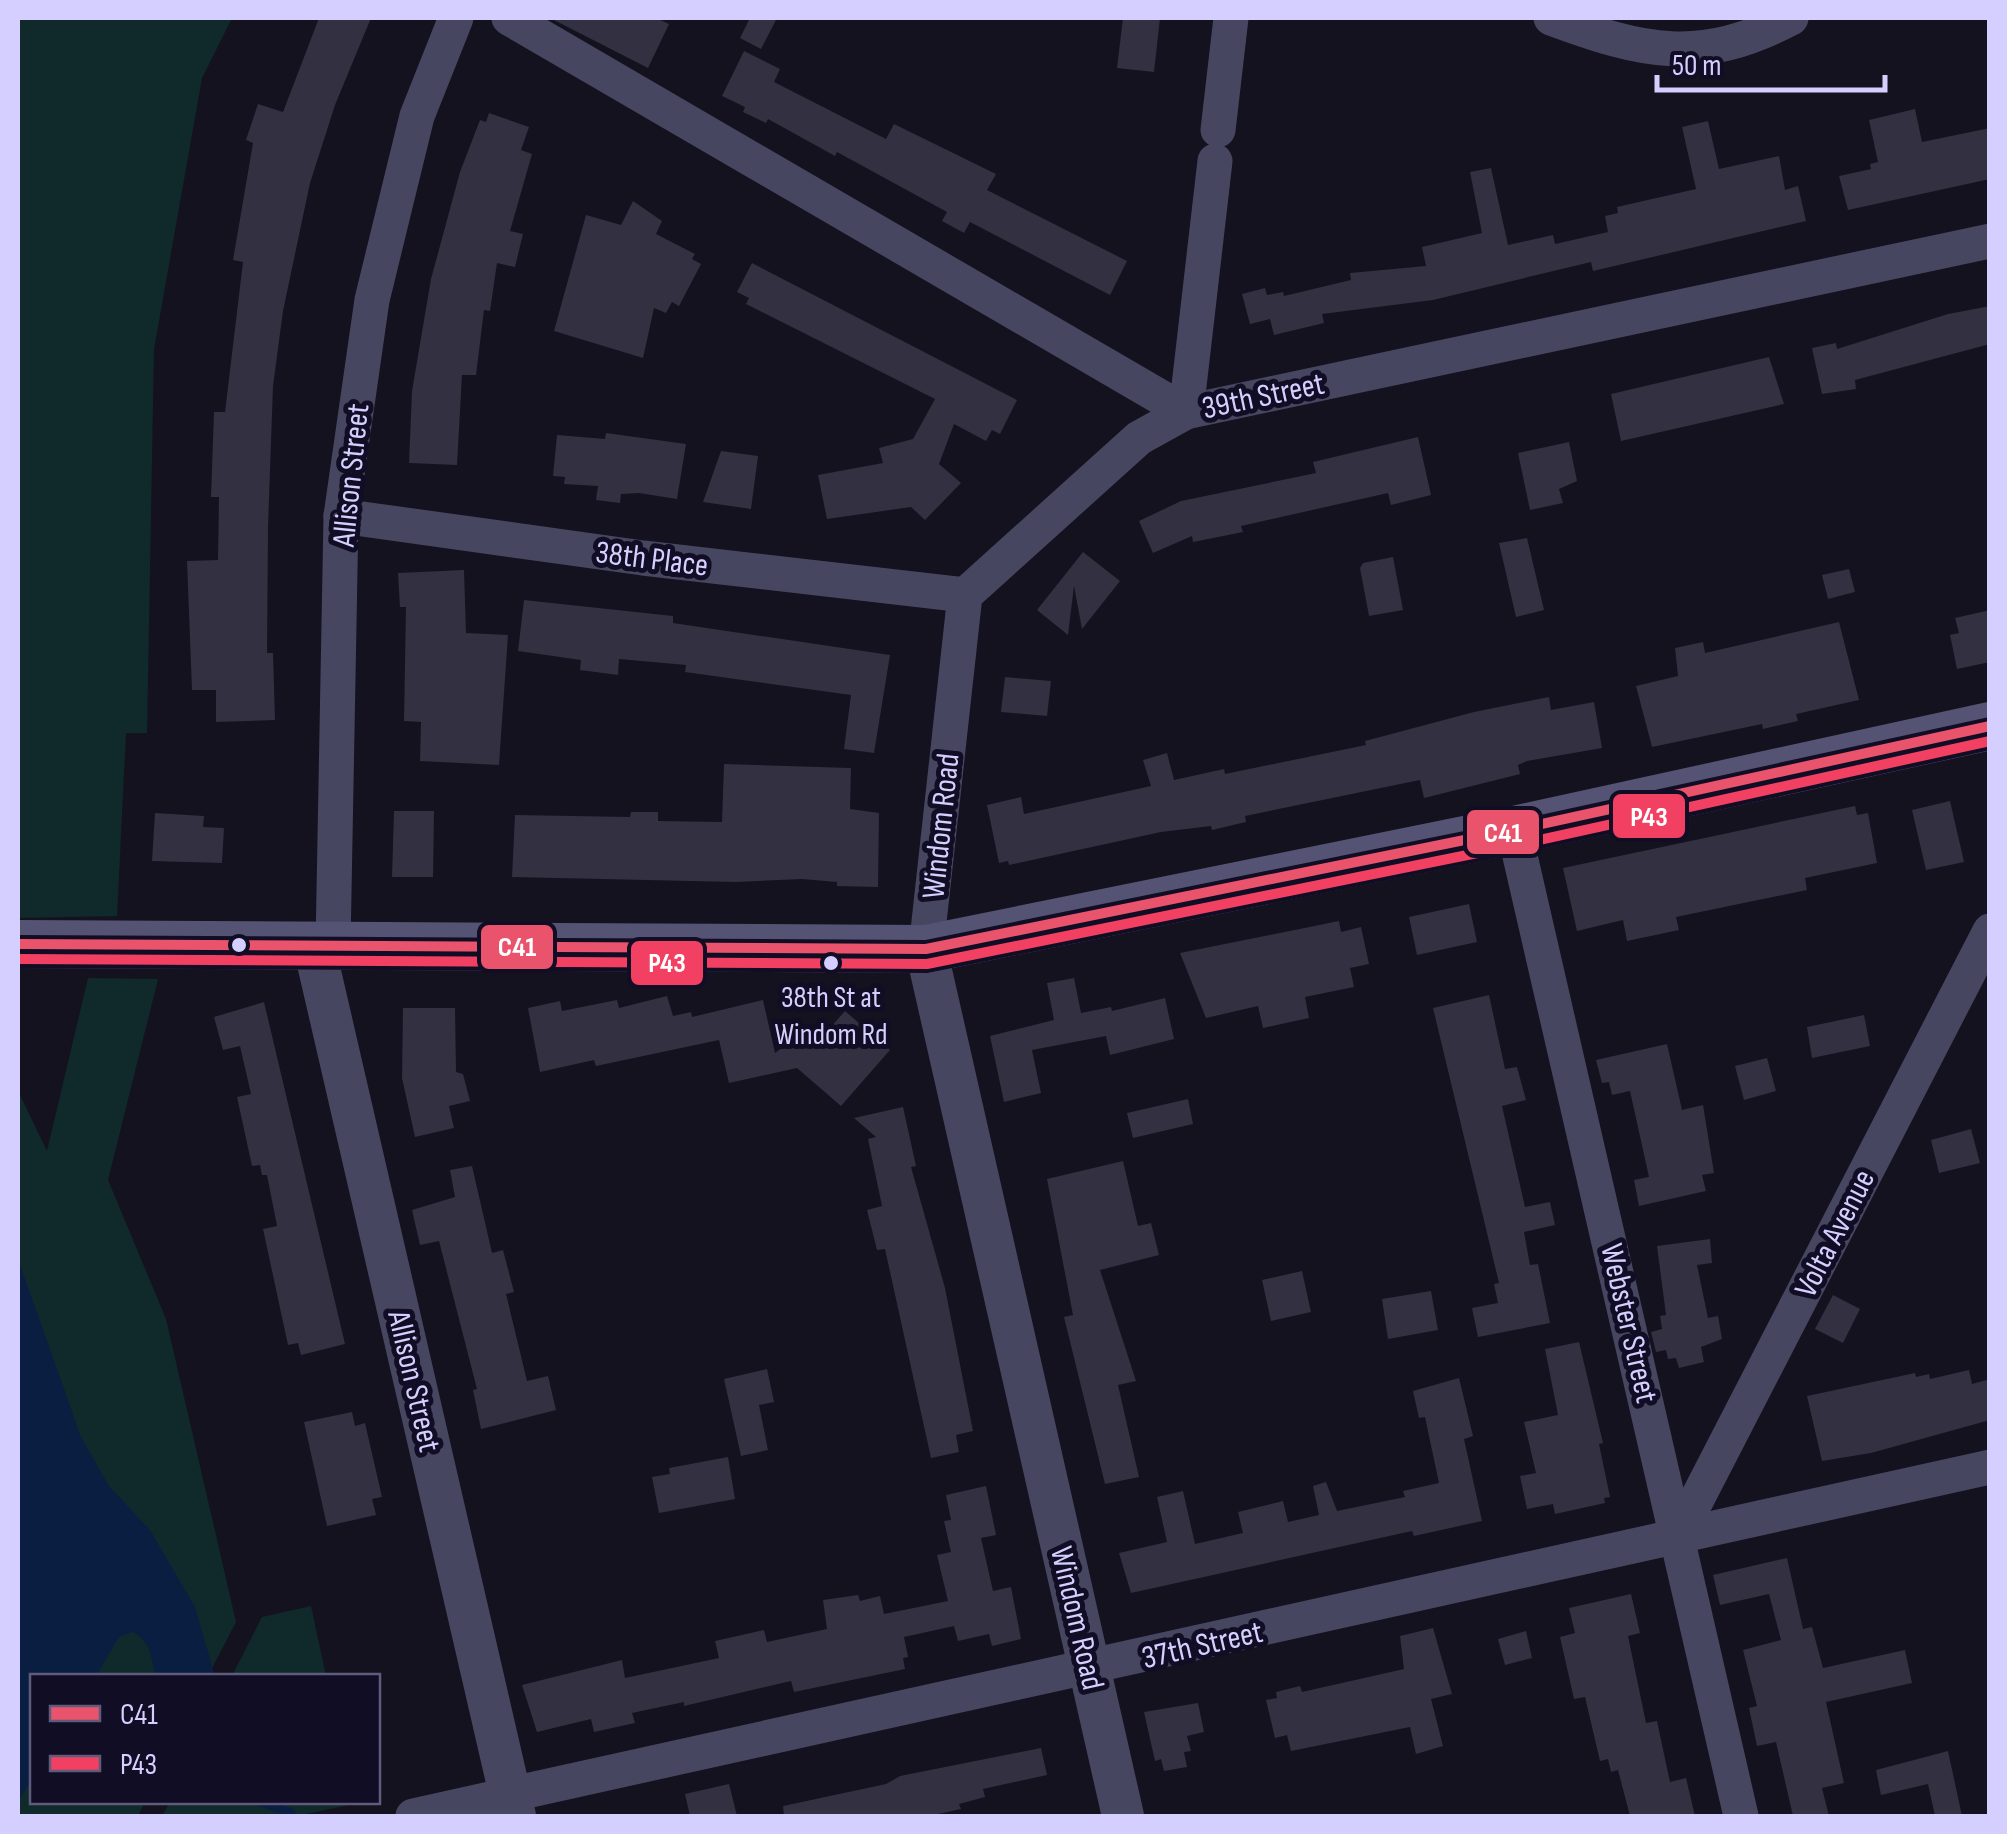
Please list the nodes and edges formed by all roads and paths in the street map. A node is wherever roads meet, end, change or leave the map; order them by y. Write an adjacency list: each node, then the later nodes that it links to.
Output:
1 (456, 18): 9 (street, Allison Street)
2 (509, 18): 8 (street, 39th Street)
3 (1231, 18): 8 (street)
4 (1551, 18): 6 (street)
5 (1791, 18): 6 (street)
6 (1624, 32)
7 (1990, 241): 8 (street, 39th Street)
8 (1186, 412): 10 (street)
9 (341, 516): 10 (street, 38th Place); 15 (street, Allison Street)
10 (965, 595): 16 (street, Windom Road)
11 (1990, 726): 12 (main road)
12 (1514, 830): 16 (main road); 18 (street, Webster Street)
13 (1990, 931): 18 (street, Volta Avenue)
14 (18, 944): 15 (main road)
15 (324, 946): 16 (main road); 20 (street, Allison Street)
16 (926, 949): 19 (street, Windom Road)
17 (1990, 1466): 18 (street, 37th Street)
18 (1679, 1534): 19 (street, 37th Street); 23 (street, Webster Street)
19 (1090, 1670): 20 (street, 37th Street); 22 (street, Windom Road)
20 (513, 1804): 21 (street, 37th Street)
21 (413, 1816)
22 (1123, 1816)
23 (1741, 1816)

